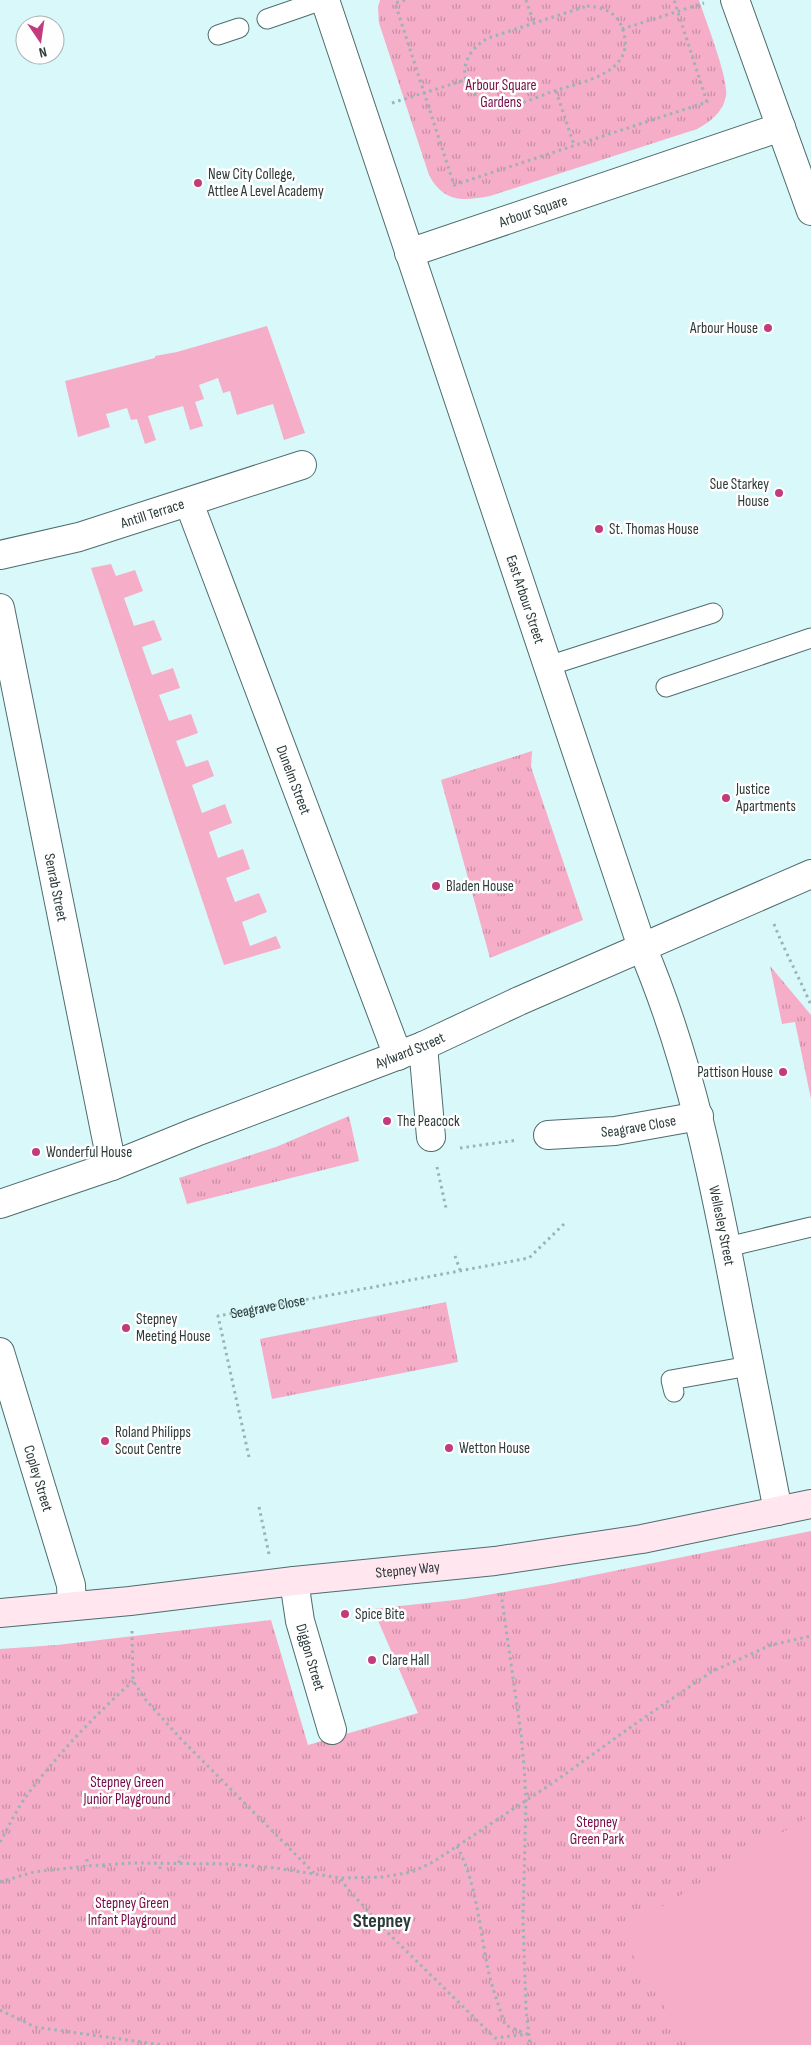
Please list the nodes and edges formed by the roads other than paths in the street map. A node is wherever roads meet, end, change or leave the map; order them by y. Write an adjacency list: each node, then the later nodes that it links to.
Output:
1 (324, 0): 3 (lane); 8 (street)
2 (735, 0): 6 (street)
3 (267, 19)
4 (239, 28): 5 (lane)
5 (218, 35)
6 (781, 127): 7 (street); 8 (street, Arbour Square)
7 (811, 211)
8 (409, 253): 15 (street, East Arbour Street)
9 (302, 465): 10 (street, Antill Terrace)
10 (189, 503): 11 (street, Antill Terrace); 20 (street, Dunelm Street)
11 (0, 555)
12 (0, 608): 24 (street, Senrab Street)
13 (713, 613): 15 (lane)
14 (811, 638): 16 (lane)
15 (548, 666): 18 (street, East Arbour Street)
16 (666, 687)
17 (811, 874): 18 (street, Aylward Street)
18 (642, 947): 19 (street, Aylward Street); 21 (street, Wellesley Street)
19 (423, 1046): 20 (street, Aylward Street); 23 (street)
20 (398, 1056): 24 (street, Aylward Street)
21 (698, 1116): 22 (street, Seagrave Close); 27 (street, Wellesley Street)
22 (548, 1135)
23 (432, 1144)
24 (112, 1166): 25 (street, Aylward Street)
25 (0, 1204)
26 (811, 1228): 27 (lane)
27 (727, 1247): 29 (street, Wellesley Street)
28 (0, 1352): 34 (street, Copley Street)
29 (749, 1366): 30 (lane); 32 (street, Wellesley Street)
30 (674, 1392)
31 (811, 1504): 32 (street, Stepney Way)
32 (778, 1511): 33 (street, Stepney Way)
33 (294, 1582): 34 (street, Stepney Way); 36 (street, Diggon Street)
34 (72, 1606): 35 (street, Stepney Way)
35 (0, 1613)
36 (332, 1730)

